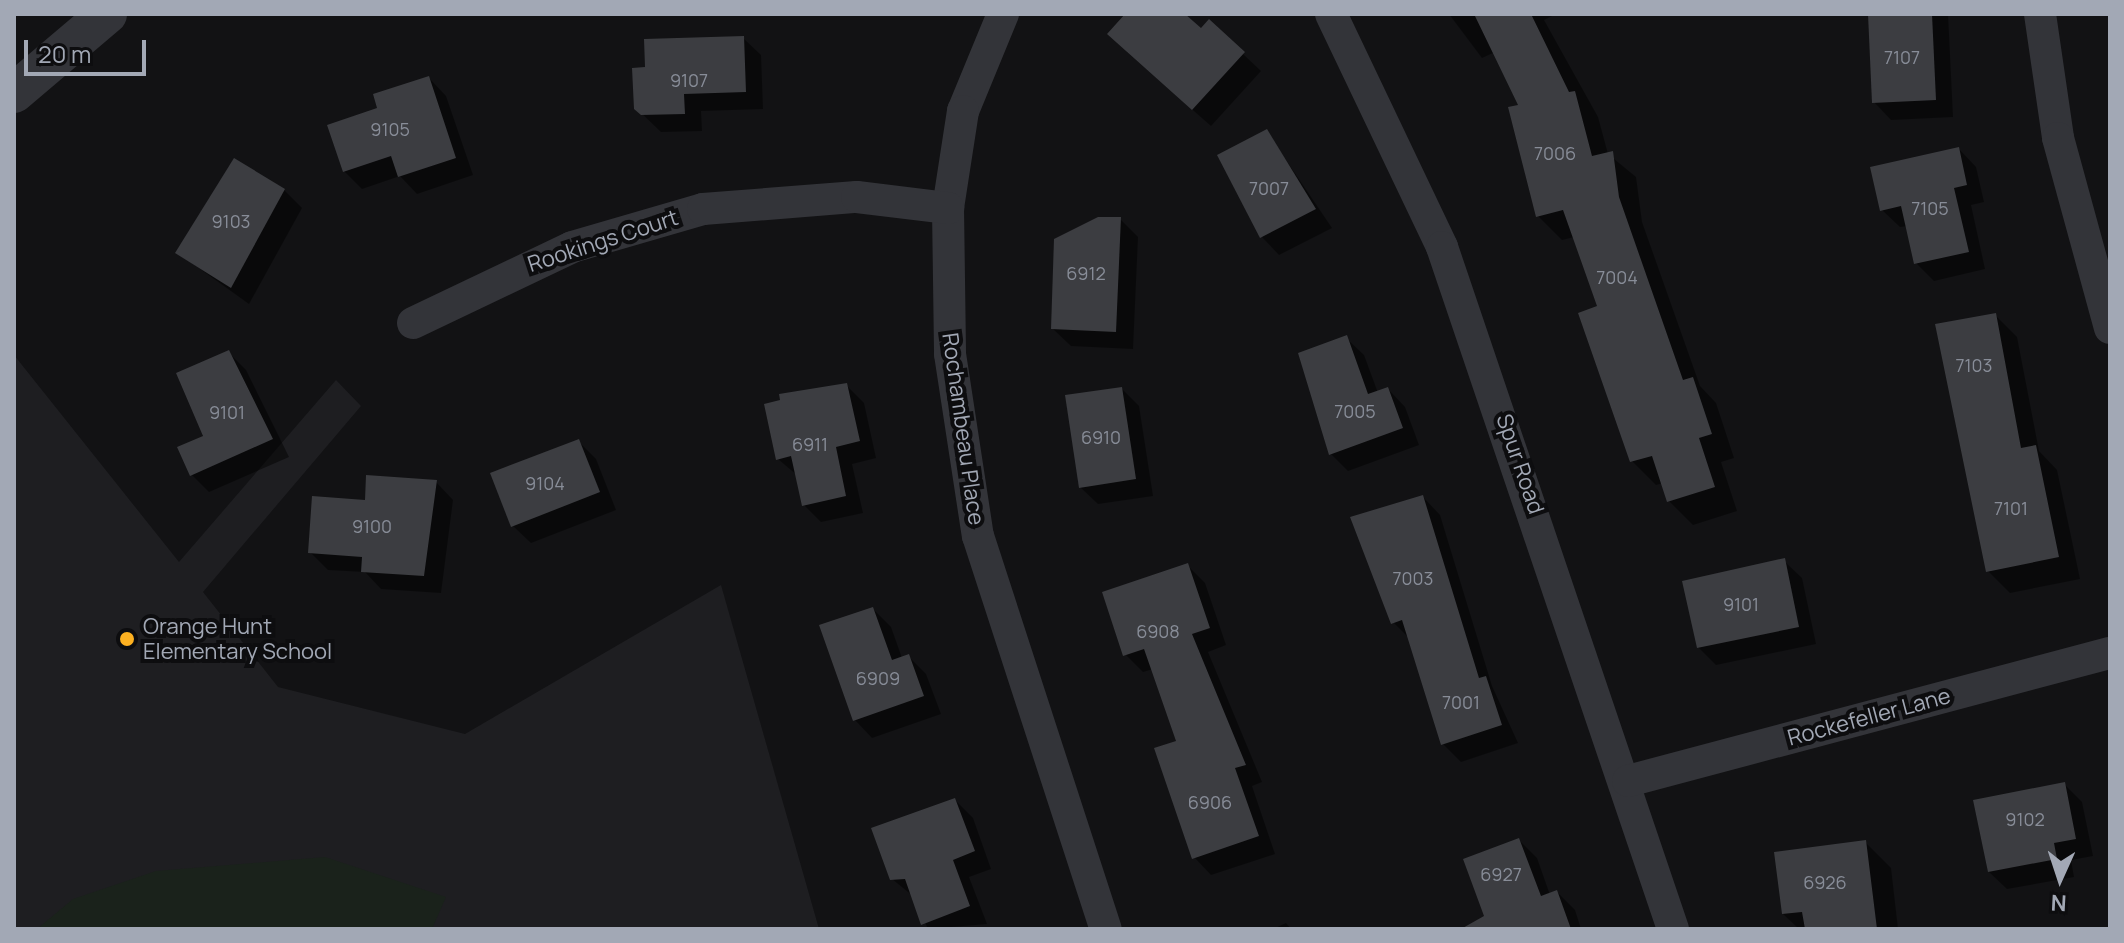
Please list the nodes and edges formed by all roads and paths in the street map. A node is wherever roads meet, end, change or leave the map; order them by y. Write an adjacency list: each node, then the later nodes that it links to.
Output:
1 (107, 14): 5 (street)
2 (1003, 14): 6 (street, Rochambeau Place)
3 (1331, 14): 10 (street, Spur Road)
4 (2040, 14): 8 (street)
5 (14, 93)
6 (948, 208): 7 (street, Rookings Court); 11 (street, Rochambeau Place)
7 (413, 323)
8 (2110, 328)
9 (2110, 653): 10 (street, Rockefeller Lane)
10 (1628, 781): 12 (street, Spur Road)
11 (1106, 929)
12 (1673, 929)

